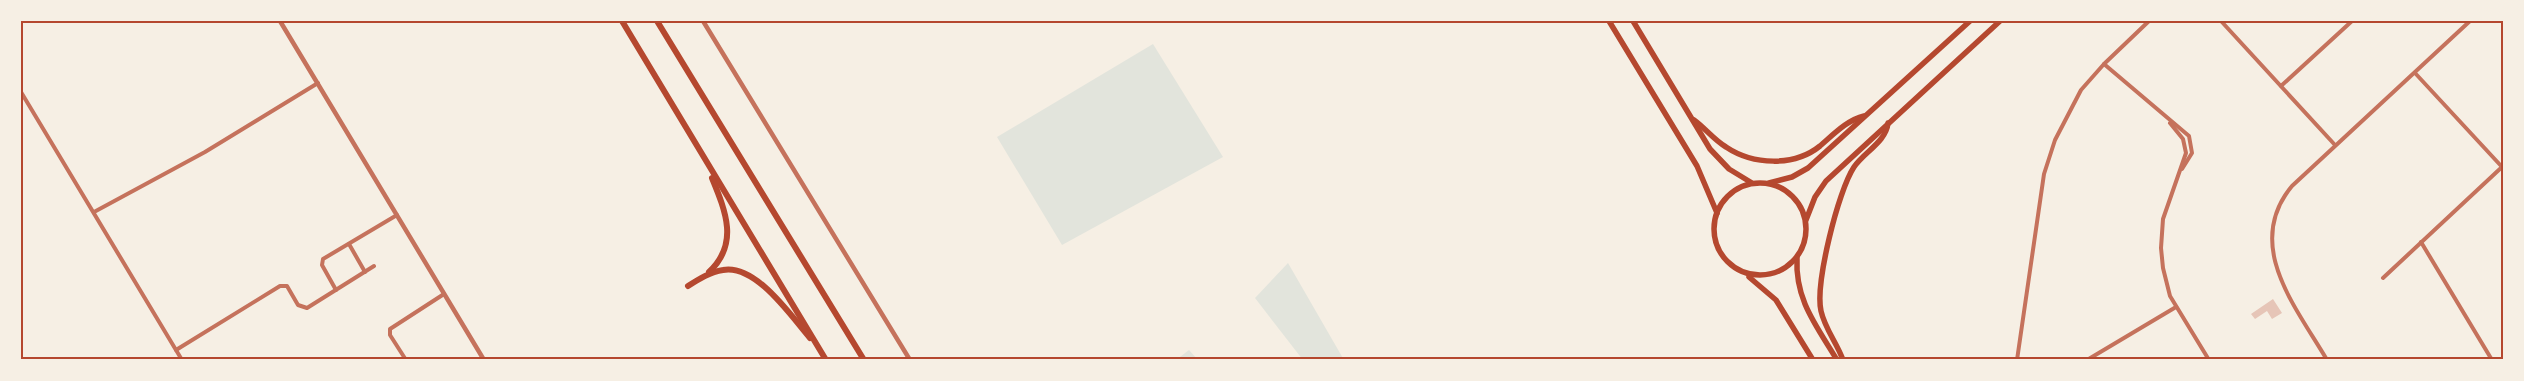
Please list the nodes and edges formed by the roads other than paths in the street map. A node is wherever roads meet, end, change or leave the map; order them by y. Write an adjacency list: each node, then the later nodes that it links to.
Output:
1 (280, 21): 15 (street)
2 (622, 21): 22 (highway)
3 (657, 21): 48 (highway)
4 (703, 21): 49 (street)
5 (1609, 21): 27 (main road)
6 (1633, 21): 19 (main road)
7 (1970, 21): 18 (main road)
8 (2000, 21): 20 (main road)
9 (2150, 21): 13 (street)
10 (2221, 21): 16 (street)
11 (2352, 21): 16 (street)
12 (2470, 21): 14 (street)
13 (2104, 64): 41 (street); 53 (street)
14 (2415, 73): 21 (street); 23 (street)
15 (318, 83): 26 (street); 28 (street)
16 (2282, 86): 21 (street)
17 (21, 92): 26 (street)
18 (1866, 116): 19 (main road); 25 (main road)
19 (1692, 118): 24 (main road)
20 (1888, 123): 29 (main road); 52 (main road)
21 (2335, 145): 44 (street)
22 (705, 160): 36 (highway); 43 (highway)
23 (2502, 167): 30 (street)
24 (1752, 183): 25 (main road); 27 (main road)
25 (1768, 183): 29 (main road)
26 (94, 212): 42 (street)
27 (1716, 212): 34 (main road)
28 (397, 215): 31 (street); 40 (street)
29 (1806, 220): 32 (main road)
30 (2422, 242): 37 (street); 56 (street)
31 (349, 244): 35 (street); 39 (street)
32 (1797, 258): 34 (main road); 51 (main road)
33 (374, 266): 35 (street)
34 (1739, 271): 50 (main road)
35 (365, 272): 39 (street)
36 (707, 275): 38 (highway); 43 (highway)
37 (2383, 278)
38 (688, 286)
39 (336, 290): 42 (street)
40 (444, 294): 46 (street); 47 (street)
41 (2176, 307): 54 (street); 55 (street)
42 (176, 350): 45 (street)
43 (825, 357)
44 (2326, 359)
45 (182, 360)
46 (406, 360)
47 (484, 360)
48 (864, 360)
49 (910, 360)
50 (1813, 360)
51 (1837, 360)
52 (1843, 360)
53 (2017, 360)
54 (2087, 360)
55 (2210, 360)
56 (2492, 360)

